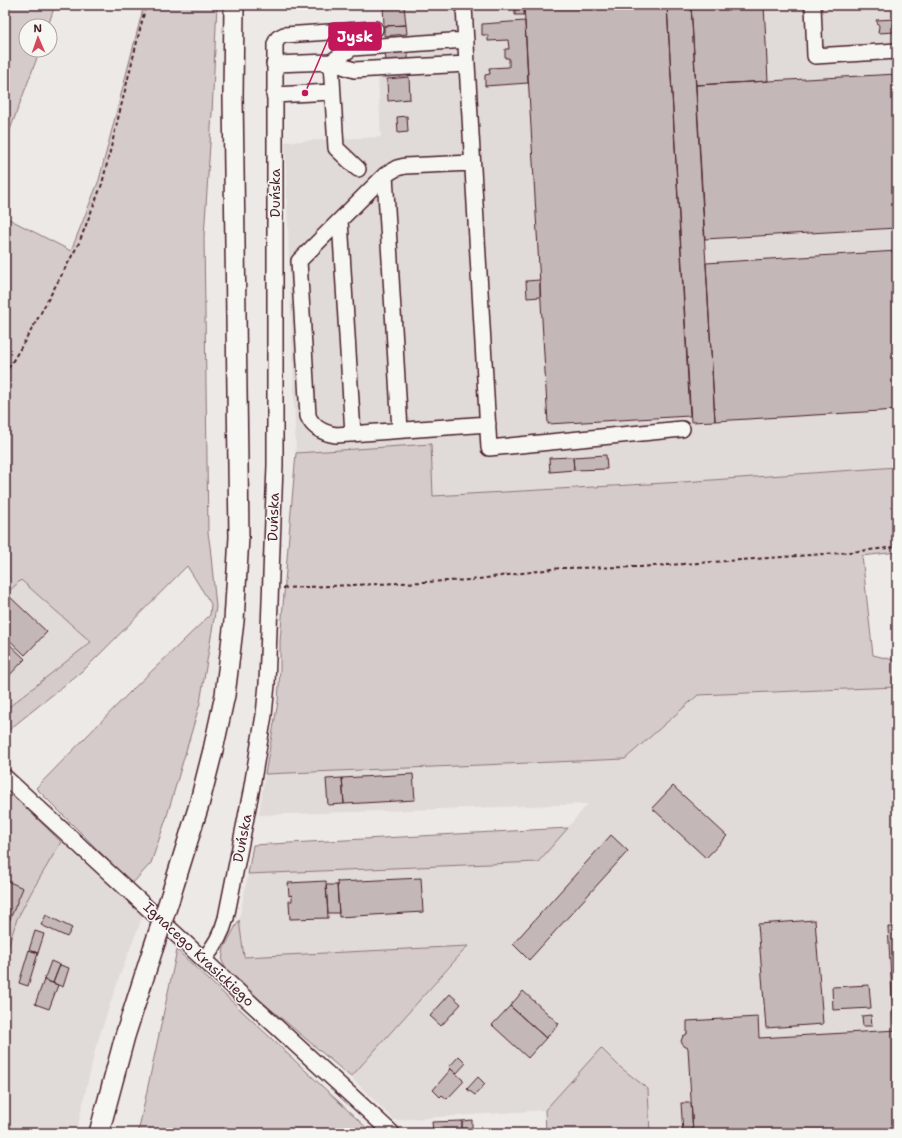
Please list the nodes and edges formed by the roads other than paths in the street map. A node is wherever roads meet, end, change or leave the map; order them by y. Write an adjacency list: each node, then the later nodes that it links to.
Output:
1 (234, 5): 22 (main road, bridge)
2 (464, 5): 5 (street)
3 (812, 5): 6 (street)
4 (375, 29): 8 (street, Duńska)
5 (466, 40): 7 (street); 9 (street)
6 (897, 51)
7 (331, 62): 8 (street); 9 (street); 10 (street)
8 (274, 64): 11 (street, Duńska)
9 (467, 64): 12 (street)
10 (332, 92): 11 (street); 13 (street)
11 (274, 95): 21 (street, Duńska)
12 (472, 164): 14 (street); 16 (street)
13 (358, 169)
14 (385, 175): 15 (street); 18 (street)
15 (340, 220): 19 (street); 19 (street)
16 (488, 424): 17 (street); 18 (street)
17 (682, 429)
18 (400, 430): 19 (street)
19 (353, 434)
20 (5, 777): 21 (street, Ignacego Krasickiego)
21 (204, 959): 23 (street, Ignacego Krasickiego)
22 (99, 1133)
23 (392, 1133)

